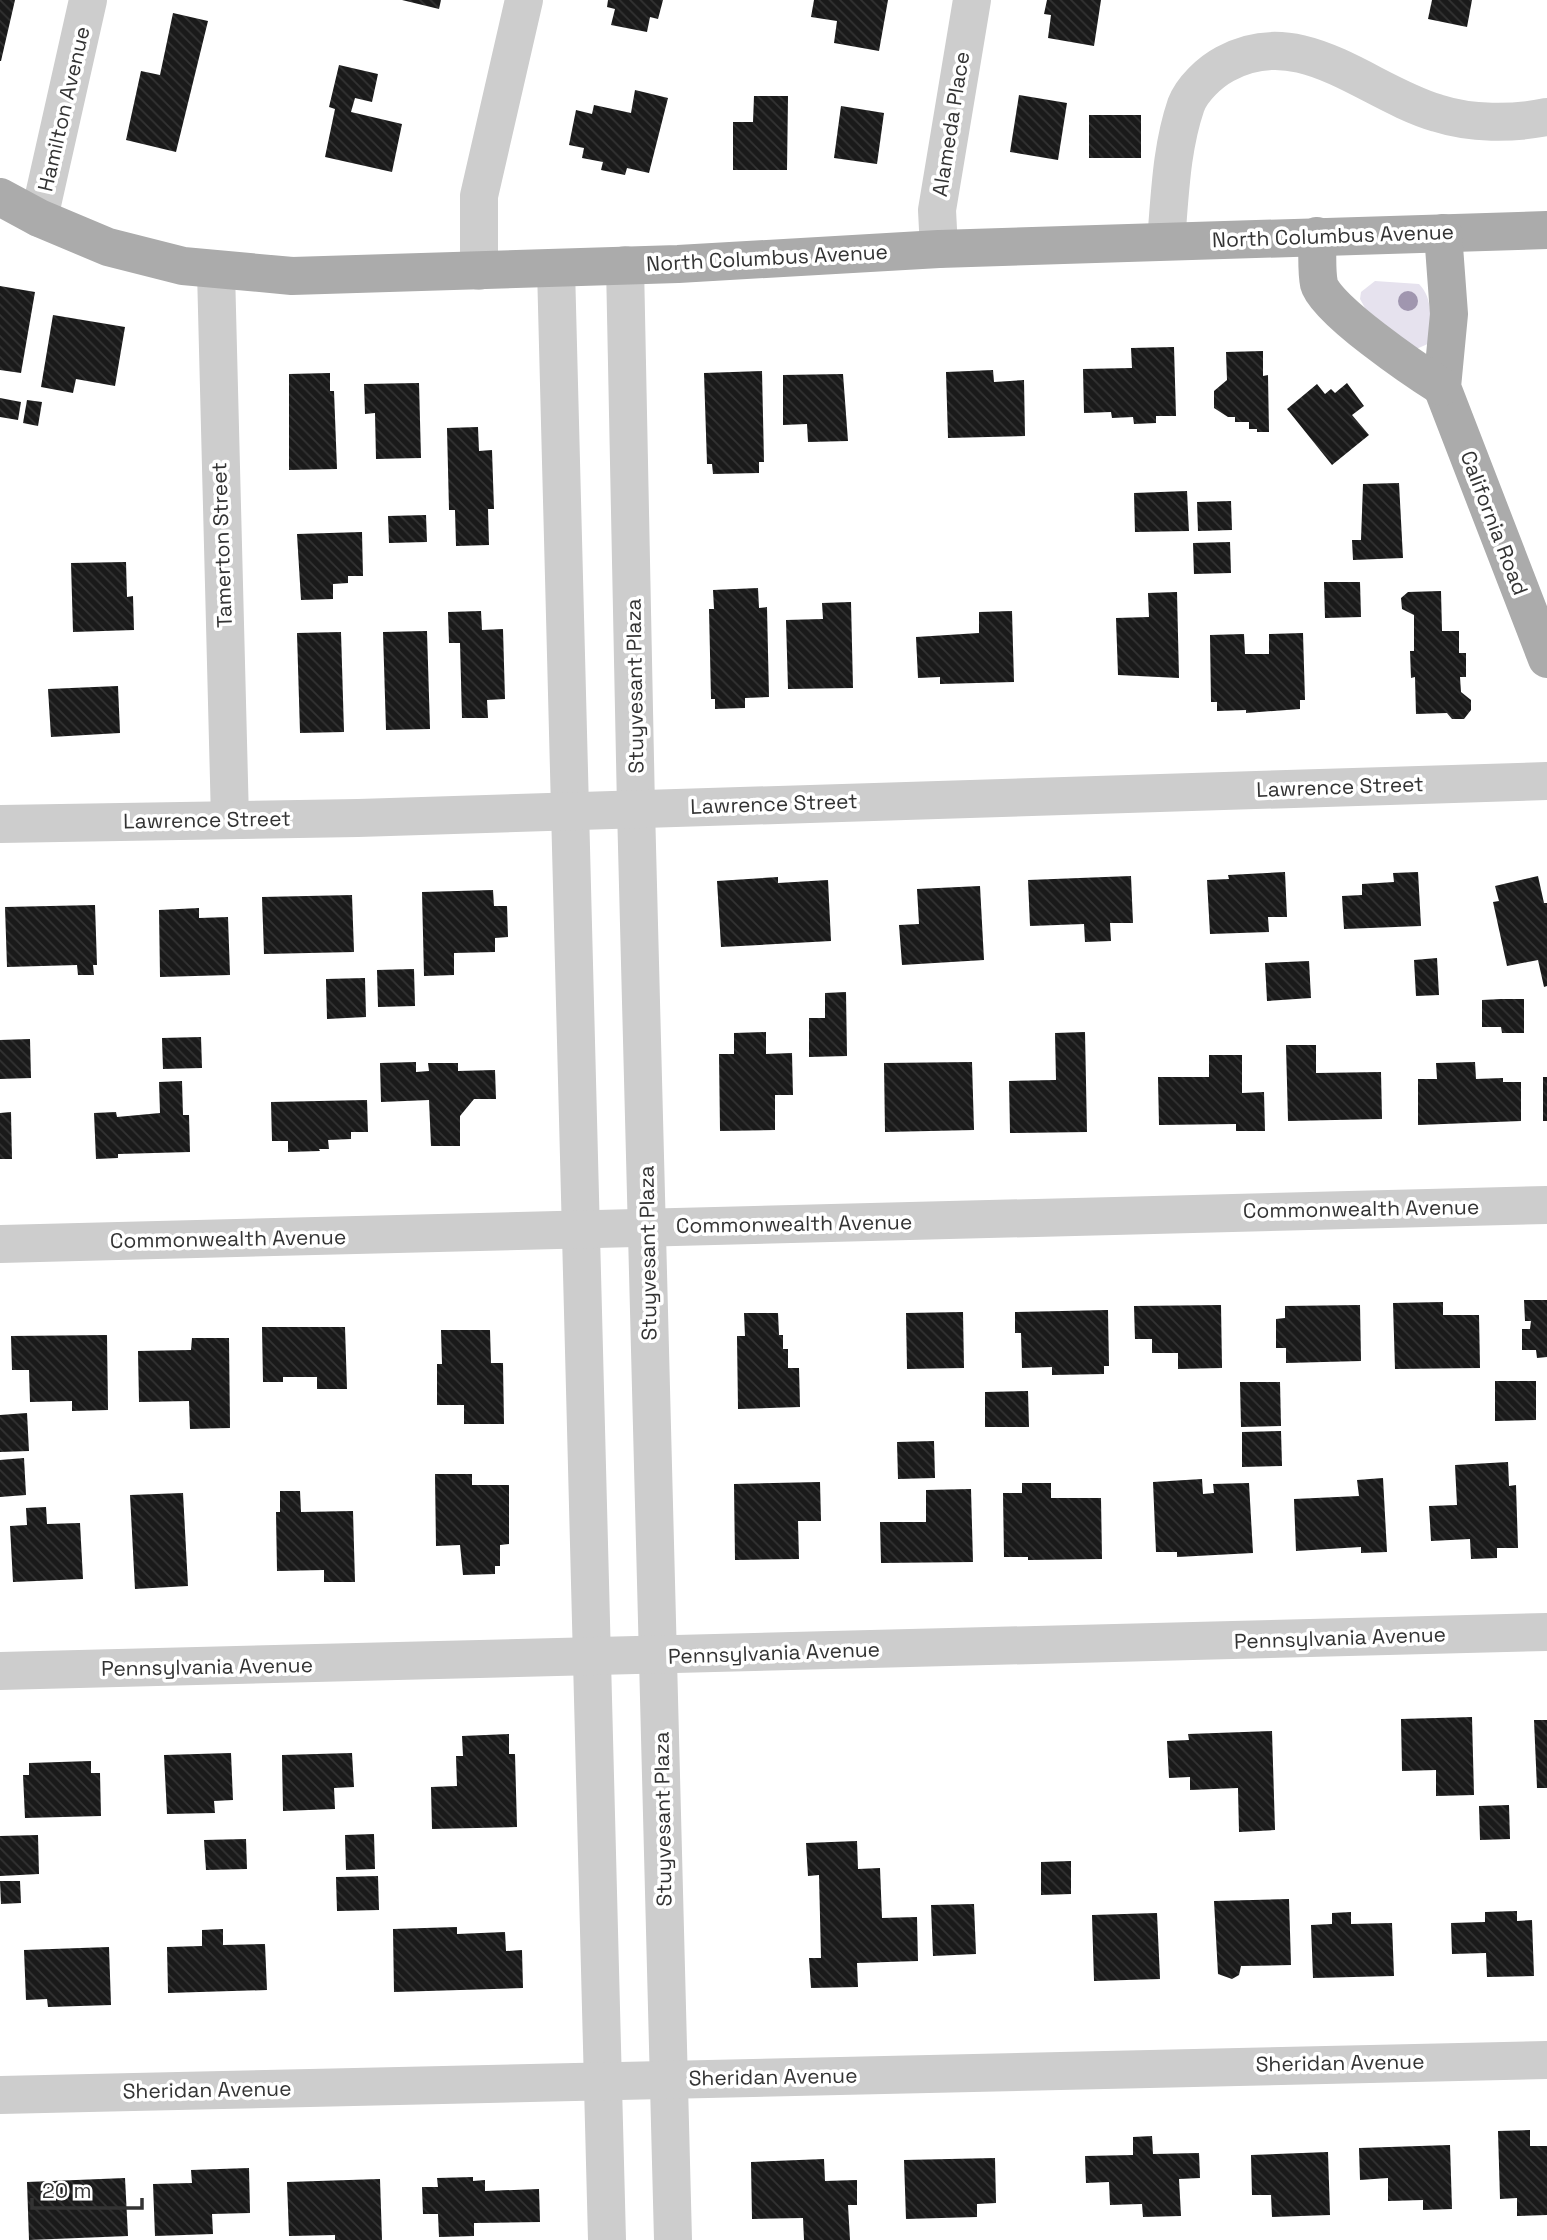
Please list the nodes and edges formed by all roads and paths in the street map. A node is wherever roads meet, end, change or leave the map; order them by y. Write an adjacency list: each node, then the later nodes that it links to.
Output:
1 (88, 0): 6 (street, Hamilton Avenue)
2 (524, 0): 15 (street)
3 (972, 0): 11 (street, Alameda Place)
4 (1547, 117): 10 (street)
5 (0, 198): 6 (main road, North Columbus Avenue)
6 (39, 218): 14 (main road, North Columbus Avenue)
7 (1547, 230): 8 (main road, North Columbus Avenue)
8 (1443, 233): 9 (main road, North Columbus Avenue); 16 (main road, California Road)
9 (1317, 236): 10 (main road, North Columbus Avenue); 16 (main road)
10 (1166, 241): 11 (main road, North Columbus Avenue)
11 (939, 249): 12 (main road, North Columbus Avenue)
12 (625, 265): 13 (main road, North Columbus Avenue); 19 (street, Stuyvesant Plaza)
13 (556, 268): 15 (main road, North Columbus Avenue); 20 (street)
14 (216, 271): 15 (main road, North Columbus Avenue); 21 (street, Tamerton Street)
15 (479, 271)
16 (1442, 387): 17 (main road, California Road)
17 (1547, 659)
18 (1547, 781): 19 (street, Lawrence Street)
19 (636, 808): 20 (street, Lawrence Street); 24 (street, Stuyvesant Plaza)
20 (569, 811): 21 (street, Lawrence Street); 25 (street)
21 (230, 820): 22 (street, Lawrence Street)
22 (0, 824)
23 (1547, 1205): 24 (street, Commonwealth Avenue)
24 (648, 1228): 25 (street, Commonwealth Avenue); 28 (street, Stuyvesant Plaza)
25 (581, 1230): 26 (street, Commonwealth Avenue); 29 (street)
26 (0, 1244)
27 (1547, 1632): 28 (street, Pennsylvania Avenue)
28 (659, 1656): 29 (street, Pennsylvania Avenue); 32 (street, Stuyvesant Plaza)
29 (591, 1658): 30 (street, Pennsylvania Avenue); 33 (street)
30 (0, 1671)
31 (1547, 2060): 32 (street, Sheridan Avenue)
32 (669, 2079): 33 (street, Sheridan Avenue); 36 (street, Stuyvesant Plaza)
33 (602, 2080): 34 (street, Sheridan Avenue); 35 (street)
34 (0, 2095)
35 (607, 2240)
36 (673, 2240)

